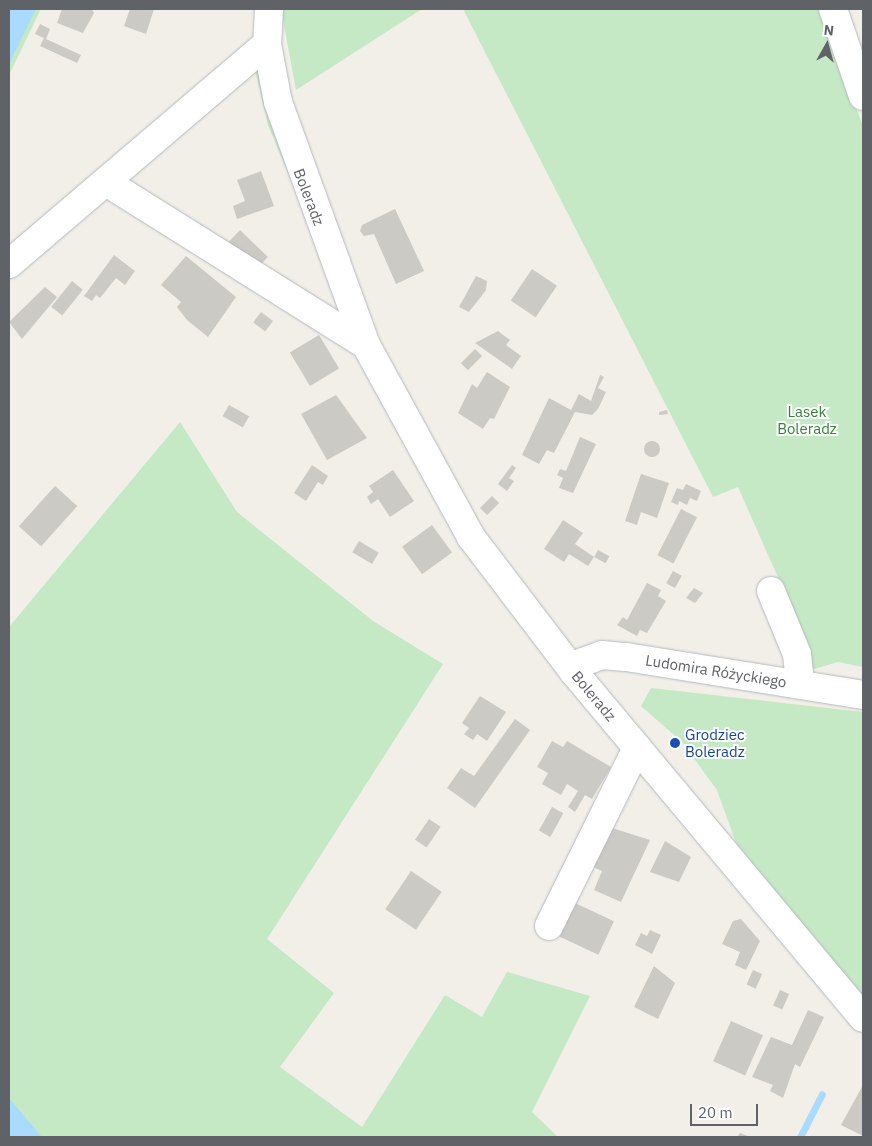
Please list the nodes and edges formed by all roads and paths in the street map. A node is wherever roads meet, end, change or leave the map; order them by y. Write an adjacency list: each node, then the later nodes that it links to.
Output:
1 (269, 9): 3 (street, Boleradz)
2 (832, 9): 4 (street)
3 (266, 44): 5 (street); 7 (street, Boleradz)
4 (863, 96)
5 (106, 182): 6 (street); 7 (street, Boleradz)
6 (9, 264)
7 (366, 345): 9 (street, Boleradz)
8 (771, 590): 10 (street)
9 (574, 671): 10 (street, Ludomira Różyckiego); 12 (street, Boleradz)
10 (800, 684): 11 (street, Ludomira Różyckiego)
11 (863, 695)
12 (637, 748): 13 (street); 14 (street, Boleradz)
13 (549, 926)
14 (863, 1018)

